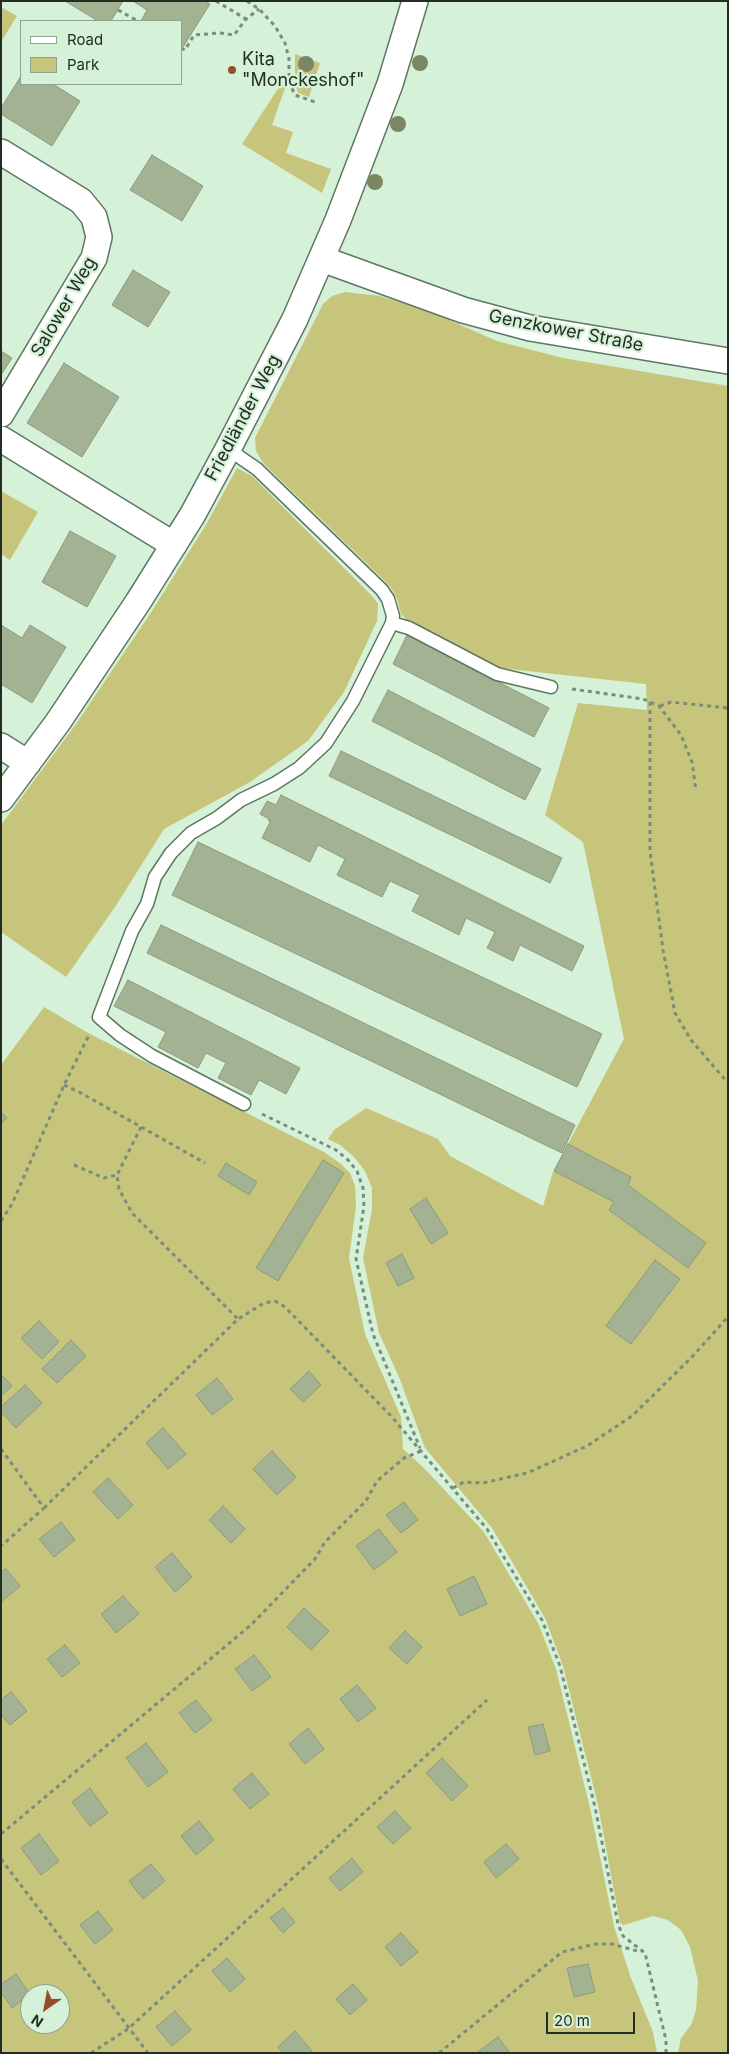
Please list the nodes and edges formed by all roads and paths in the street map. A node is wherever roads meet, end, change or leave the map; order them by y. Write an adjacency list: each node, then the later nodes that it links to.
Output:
1 (216, 1): 6 (path)
2 (247, 1): 4 (path)
3 (415, 1): 11 (street, Friedländer Weg)
4 (259, 9): 6 (path); 9 (path)
5 (118, 10): 7 (path)
6 (246, 19): 8 (path)
7 (136, 20)
8 (182, 48)
9 (315, 102)
10 (1, 152): 13 (street, Salower Weg)
11 (322, 259): 12 (street, Genzkower Straße); 15 (street, Friedländer Weg)
12 (728, 361)
13 (1, 414)
14 (1, 439): 16 (street)
15 (228, 449): 16 (street, Friedländer Weg); 17 (lane)
16 (174, 545): 23 (street, Friedländer Weg)
17 (392, 623): 18 (lane); 26 (lane)
18 (551, 686): 19 (path)
19 (650, 702): 20 (path); 27 (path)
20 (660, 706): 21 (path); 24 (path)
21 (728, 708)
22 (1, 746): 23 (street)
23 (28, 763): 25 (street, Friedländer Weg)
24 (696, 791)
25 (1, 799)
26 (99, 1017): 28 (path); 29 (lane)
27 (728, 1083)
28 (64, 1086): 30 (path); 34 (path)
29 (244, 1104): 38 (path)
30 (141, 1127): 31 (path); 33 (path)
31 (205, 1163)
32 (74, 1165): 33 (path)
33 (117, 1175): 36 (path)
34 (1, 1221)
35 (728, 1317): 39 (path)
36 (238, 1319): 38 (path); 40 (path)
37 (1, 1449): 40 (path)
38 (421, 1451): 39 (path); 43 (path)
39 (453, 1488): 45 (path)
40 (44, 1508): 41 (path)
41 (1, 1546)
42 (487, 1700): 46 (path)
43 (1, 1834)
44 (1, 1859): 46 (path)
45 (645, 1953): 49 (path); 50 (path)
46 (128, 2029): 47 (path); 48 (path)
47 (91, 2053)
48 (148, 2053)
49 (439, 2053)
50 (666, 2053)

